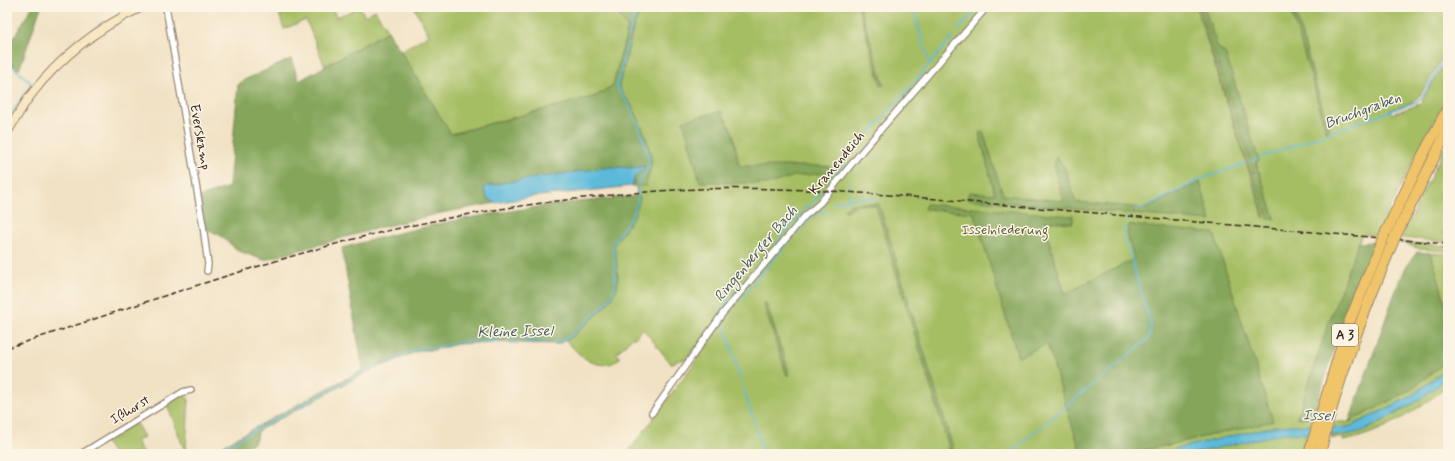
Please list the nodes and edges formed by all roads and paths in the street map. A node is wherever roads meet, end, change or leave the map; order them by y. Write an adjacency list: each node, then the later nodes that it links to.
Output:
1 (142, 7): 6 (main road)
2 (166, 7): 8 (street, Everskamp)
3 (987, 7): 10 (street, Kranendeich)
4 (1448, 108): 7 (highway, A 3)
5 (1448, 129): 7 (highway, A 3)
6 (7, 132)
7 (1388, 240): 11 (highway, A 3)
8 (207, 271)
9 (192, 390): 12 (street, Ißhorst)
10 (652, 414)
11 (1316, 450)
12 (81, 454)

